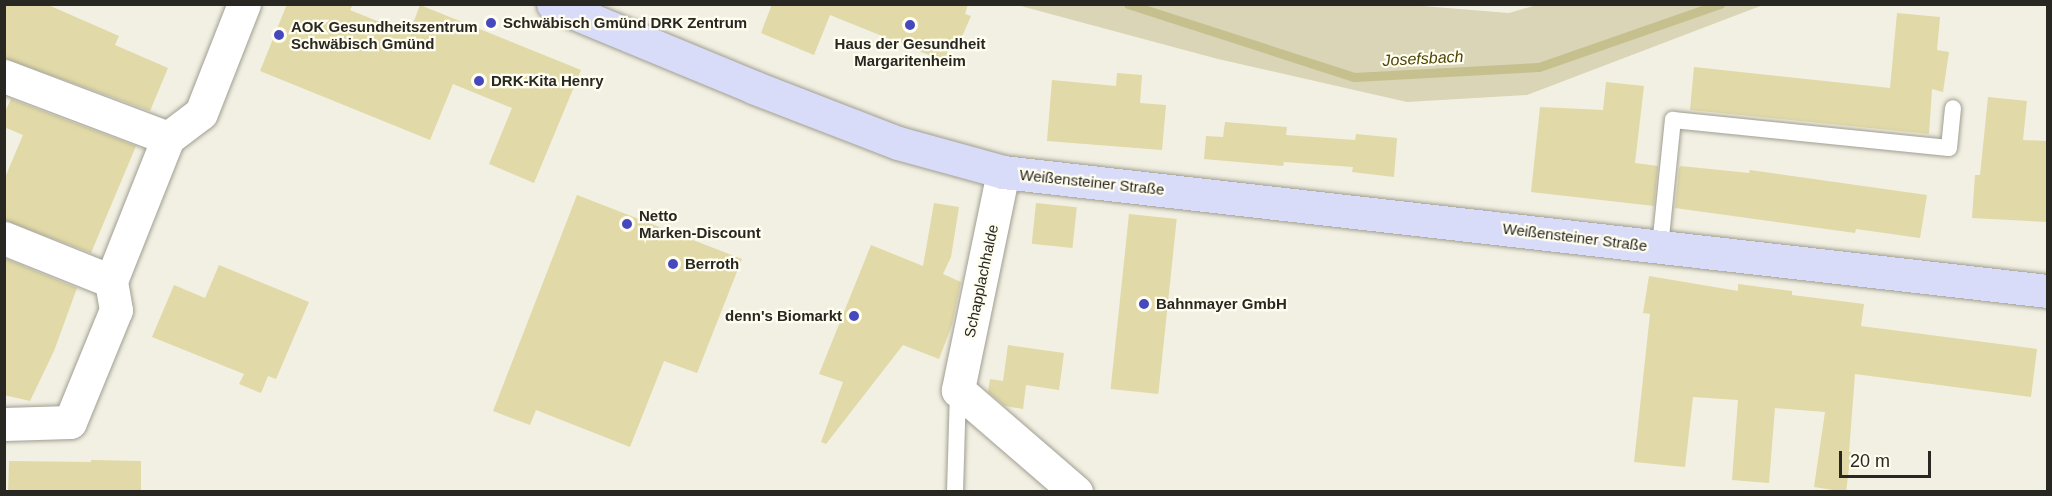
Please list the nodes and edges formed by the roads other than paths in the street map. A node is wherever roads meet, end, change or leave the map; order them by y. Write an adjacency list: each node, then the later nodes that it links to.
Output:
1 (244, 4): 5 (street)
2 (553, 4): 6 (main road, Weißensteiner Straße)
3 (4, 76): 5 (street)
4 (1953, 108): 8 (lane, Weißensteiner Straße)
5 (168, 138): 9 (street)
6 (1003, 172): 8 (main road, Weißensteiner Straße); 11 (street, Schapplachhalde)
7 (4, 238): 9 (street)
8 (1660, 247): 10 (main road, Weißensteiner Straße)
9 (111, 281): 12 (street)
10 (2048, 291)
11 (958, 390): 13 (lane, Schapplachhalde); 14 (street)
12 (4, 424)
13 (955, 492)
14 (1076, 492)

